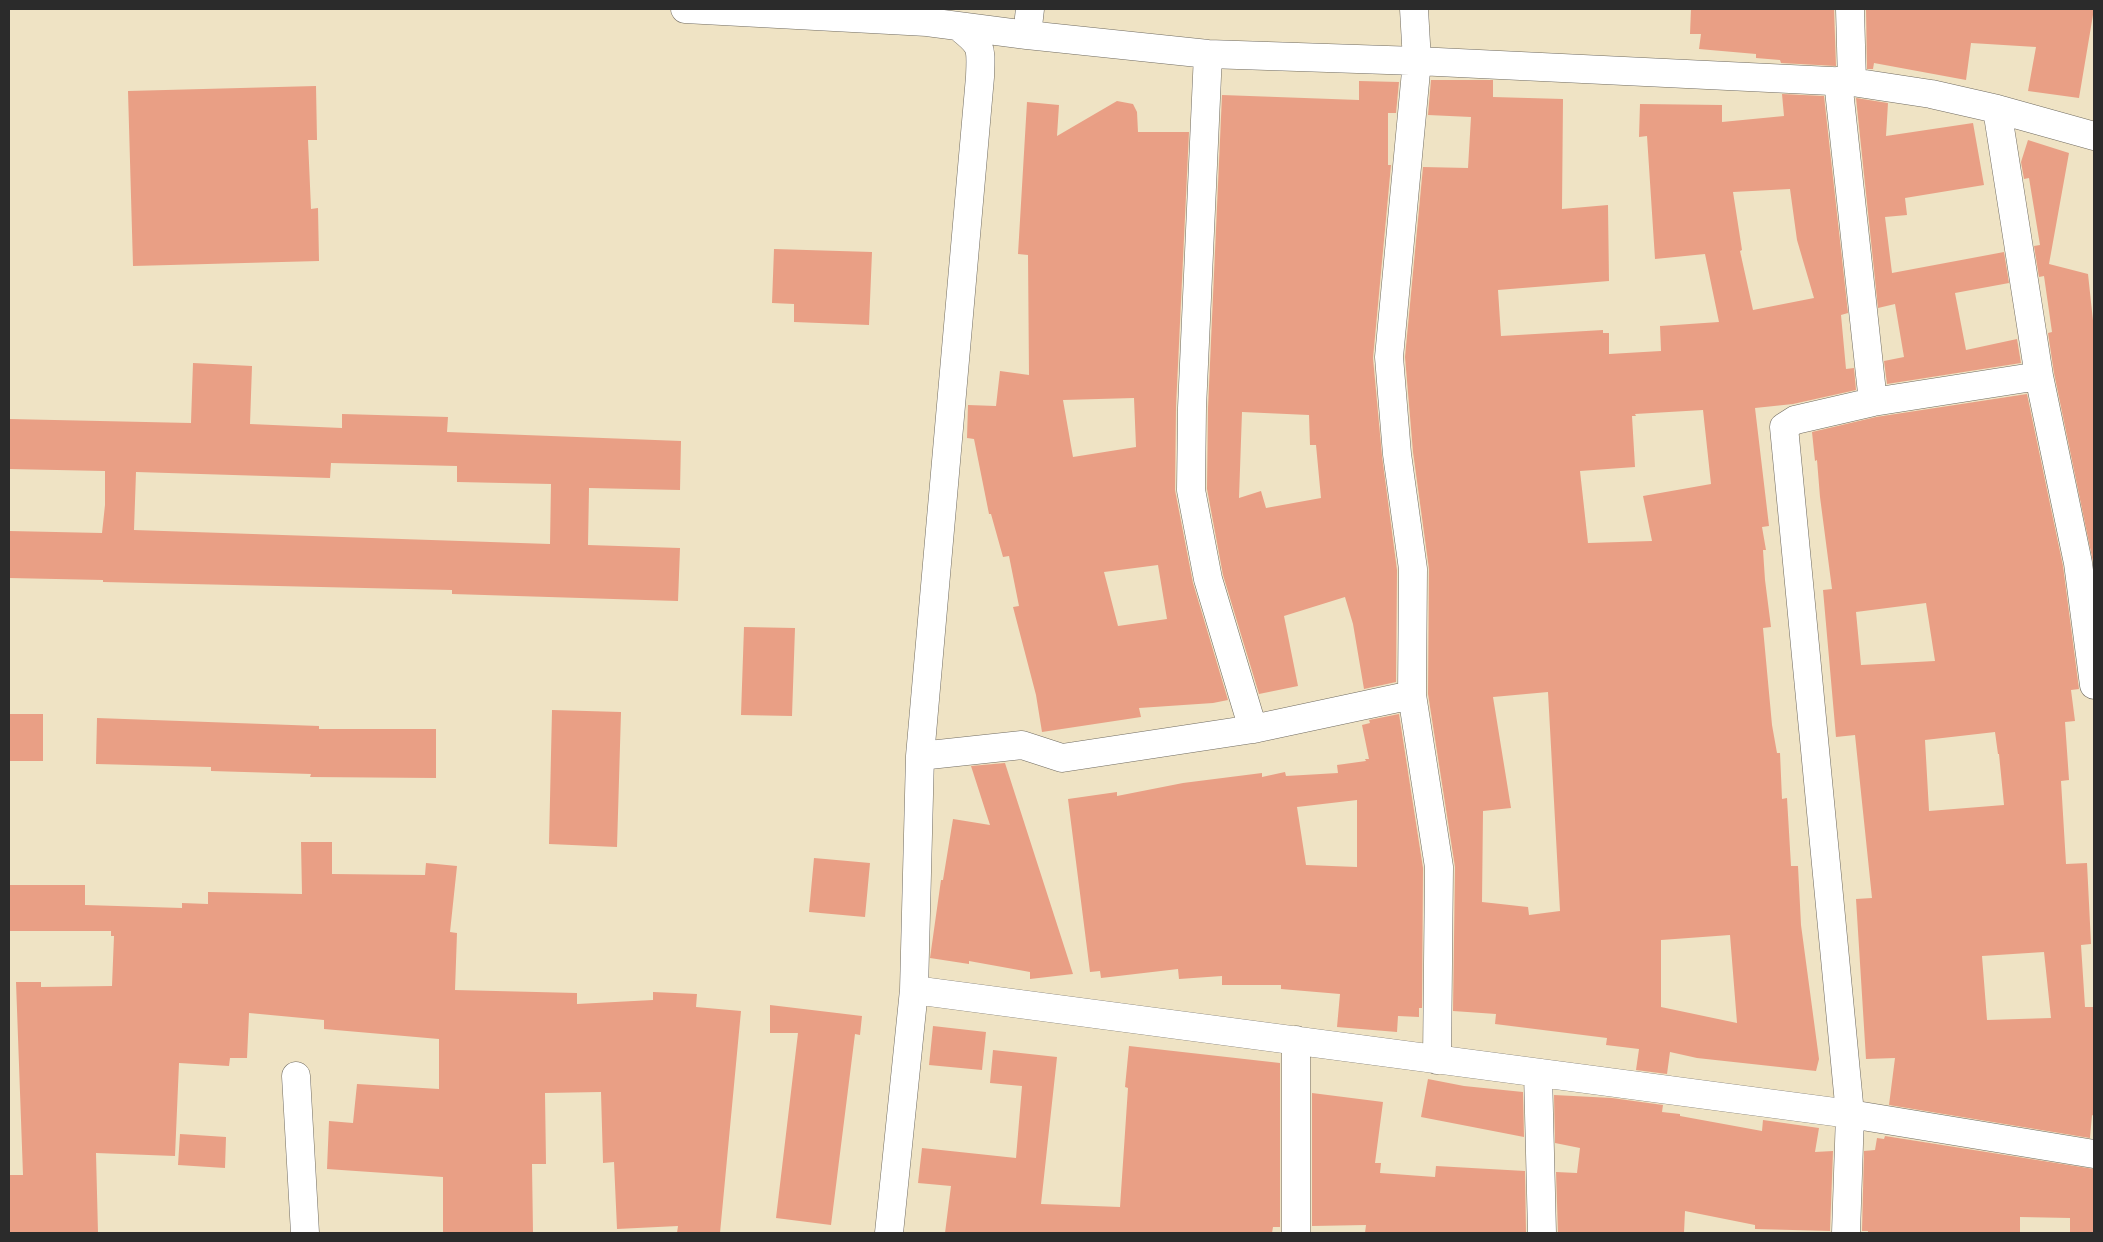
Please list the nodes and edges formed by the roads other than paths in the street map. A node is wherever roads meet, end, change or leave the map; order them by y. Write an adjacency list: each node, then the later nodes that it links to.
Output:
1 (685, 9): 5 (street)
2 (1030, 9): 6 (street)
3 (1414, 9): 8 (street)
4 (1850, 9): 9 (street)
5 (959, 27): 6 (street); 17 (street)
6 (1027, 36): 7 (street)
7 (1208, 54): 8 (street); 16 (street)
8 (1417, 61): 9 (street); 15 (street)
9 (1845, 81): 10 (street); 13 (street)
10 (1997, 109): 11 (street); 12 (street)
11 (2094, 136)
12 (2039, 376): 13 (street); 14 (street)
13 (1873, 402): 23 (street)
14 (2094, 685)
15 (1412, 695): 16 (street); 20 (street)
16 (1253, 729): 17 (street)
17 (920, 756): 18 (street)
18 (914, 990): 19 (street); 26 (street)
19 (1296, 1040): 20 (street); 27 (street)
20 (1437, 1060): 21 (street)
21 (1538, 1073): 23 (street); 28 (street)
22 (296, 1076): 25 (street)
23 (1850, 1114): 24 (street); 29 (street)
24 (2094, 1154)
25 (305, 1233)
26 (889, 1233)
27 (1296, 1233)
28 (1542, 1233)
29 (1846, 1233)

